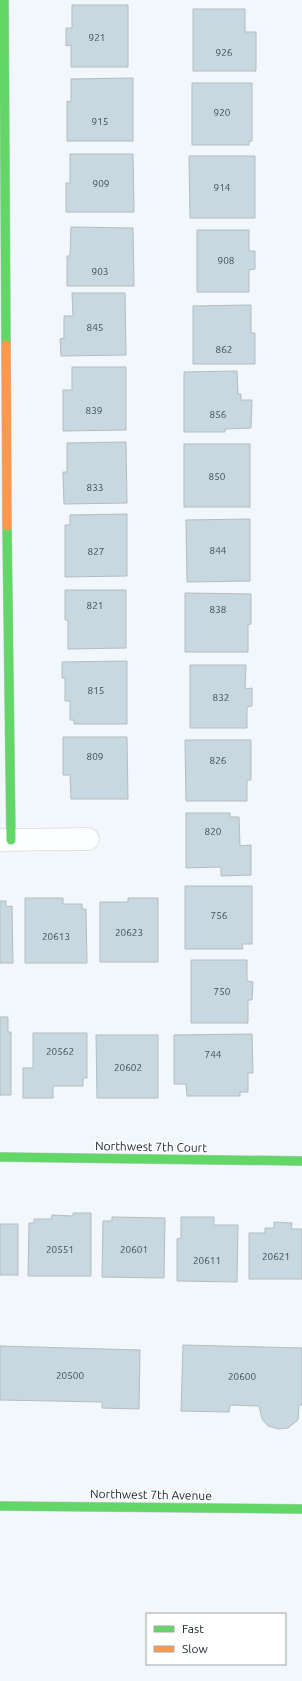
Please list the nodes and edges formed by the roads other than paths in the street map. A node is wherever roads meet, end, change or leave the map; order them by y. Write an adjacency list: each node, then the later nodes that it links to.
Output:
1 (4, 0): 2 (street)
2 (2, 231): 3 (street)
3 (3, 539): 5 (street)
4 (88, 839): 5 (street)
5 (6, 840)
6 (0, 1157): 7 (street, Northwest 7th Court)
7 (302, 1161)
8 (0, 1506): 9 (street, Northwest 7th Avenue)
9 (302, 1509)

